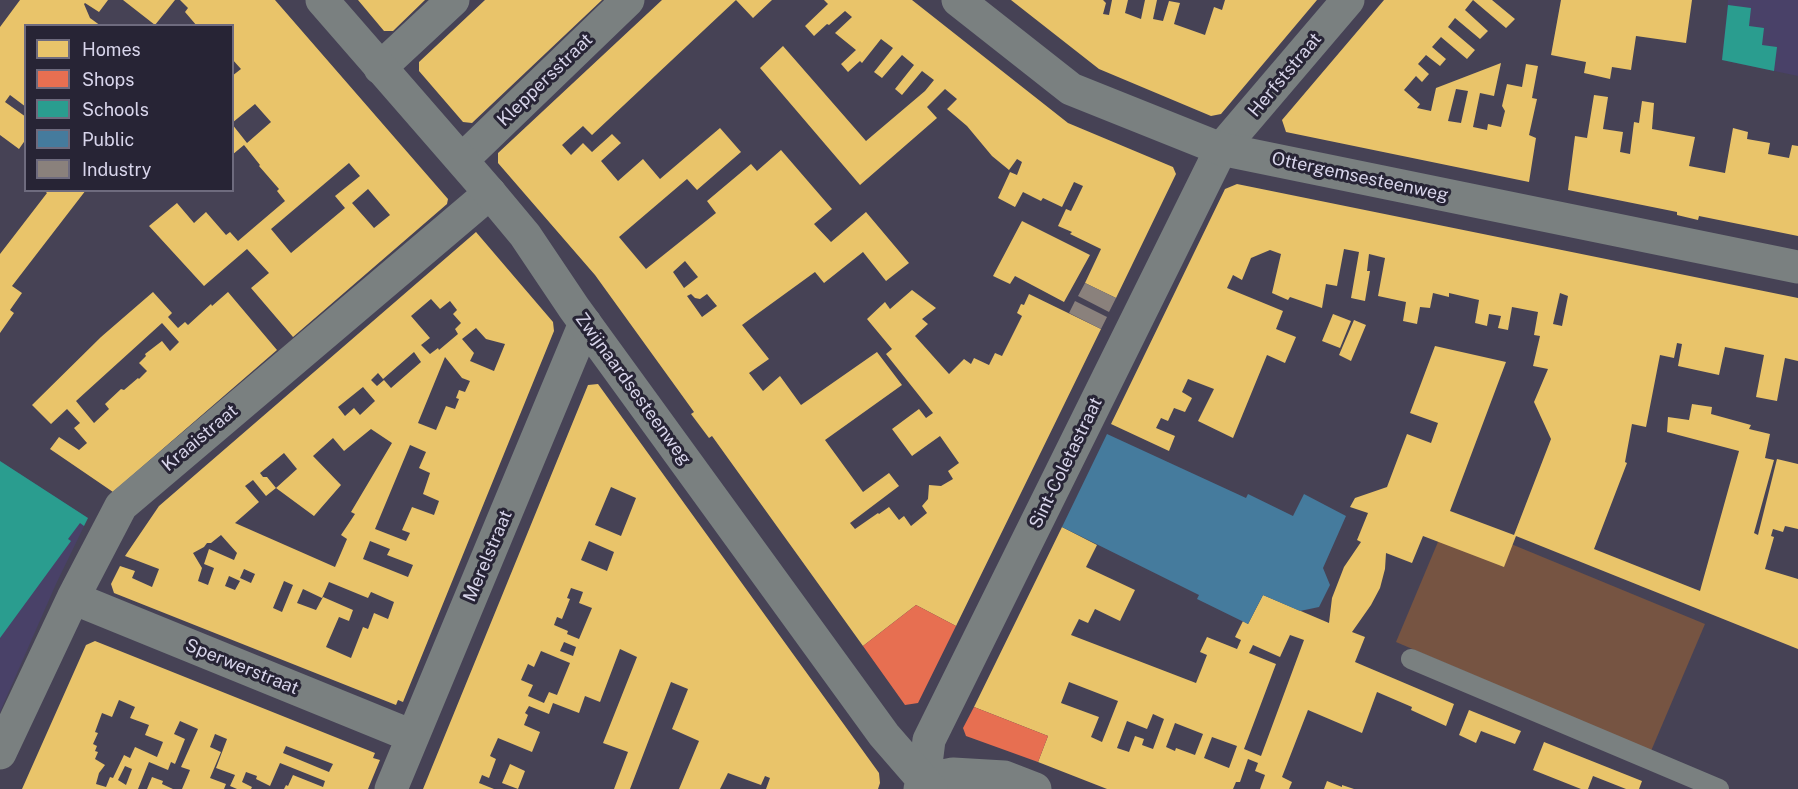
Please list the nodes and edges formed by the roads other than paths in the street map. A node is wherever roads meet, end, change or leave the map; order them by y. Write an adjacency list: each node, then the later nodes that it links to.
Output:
1 (322, 0): 6 (street, Zwijnaardsesteenweg)
2 (453, 0): 6 (street)
3 (628, 0): 8 (street, Kleppersstraat)
4 (958, 0): 7 (street, Ottergemsesteenweg)
5 (1348, 0): 7 (street, Herfststraat)
6 (380, 68): 8 (street, Zwijnaardsesteenweg)
7 (1221, 149): 10 (street, Ottergemsesteenweg); 16 (street, Sint-Coletastraat)
8 (462, 160): 9 (street, Zwijnaardsesteenweg)
9 (490, 193): 11 (street, Zwijnaardsesteenweg); 12 (street, Kraaistraat)
10 (1798, 267)
11 (585, 323): 14 (street, Merelstraat); 16 (street, Zwijnaardsesteenweg)
12 (73, 598): 14 (street, Sperwerstraat); 15 (street, Kraaistraat)
13 (1411, 659): 19 (lane)
14 (412, 736): 17 (street, Merelstraat)
15 (0, 753)
16 (925, 786): 18 (street)
17 (391, 789)
18 (1035, 789)
19 (1719, 789)

